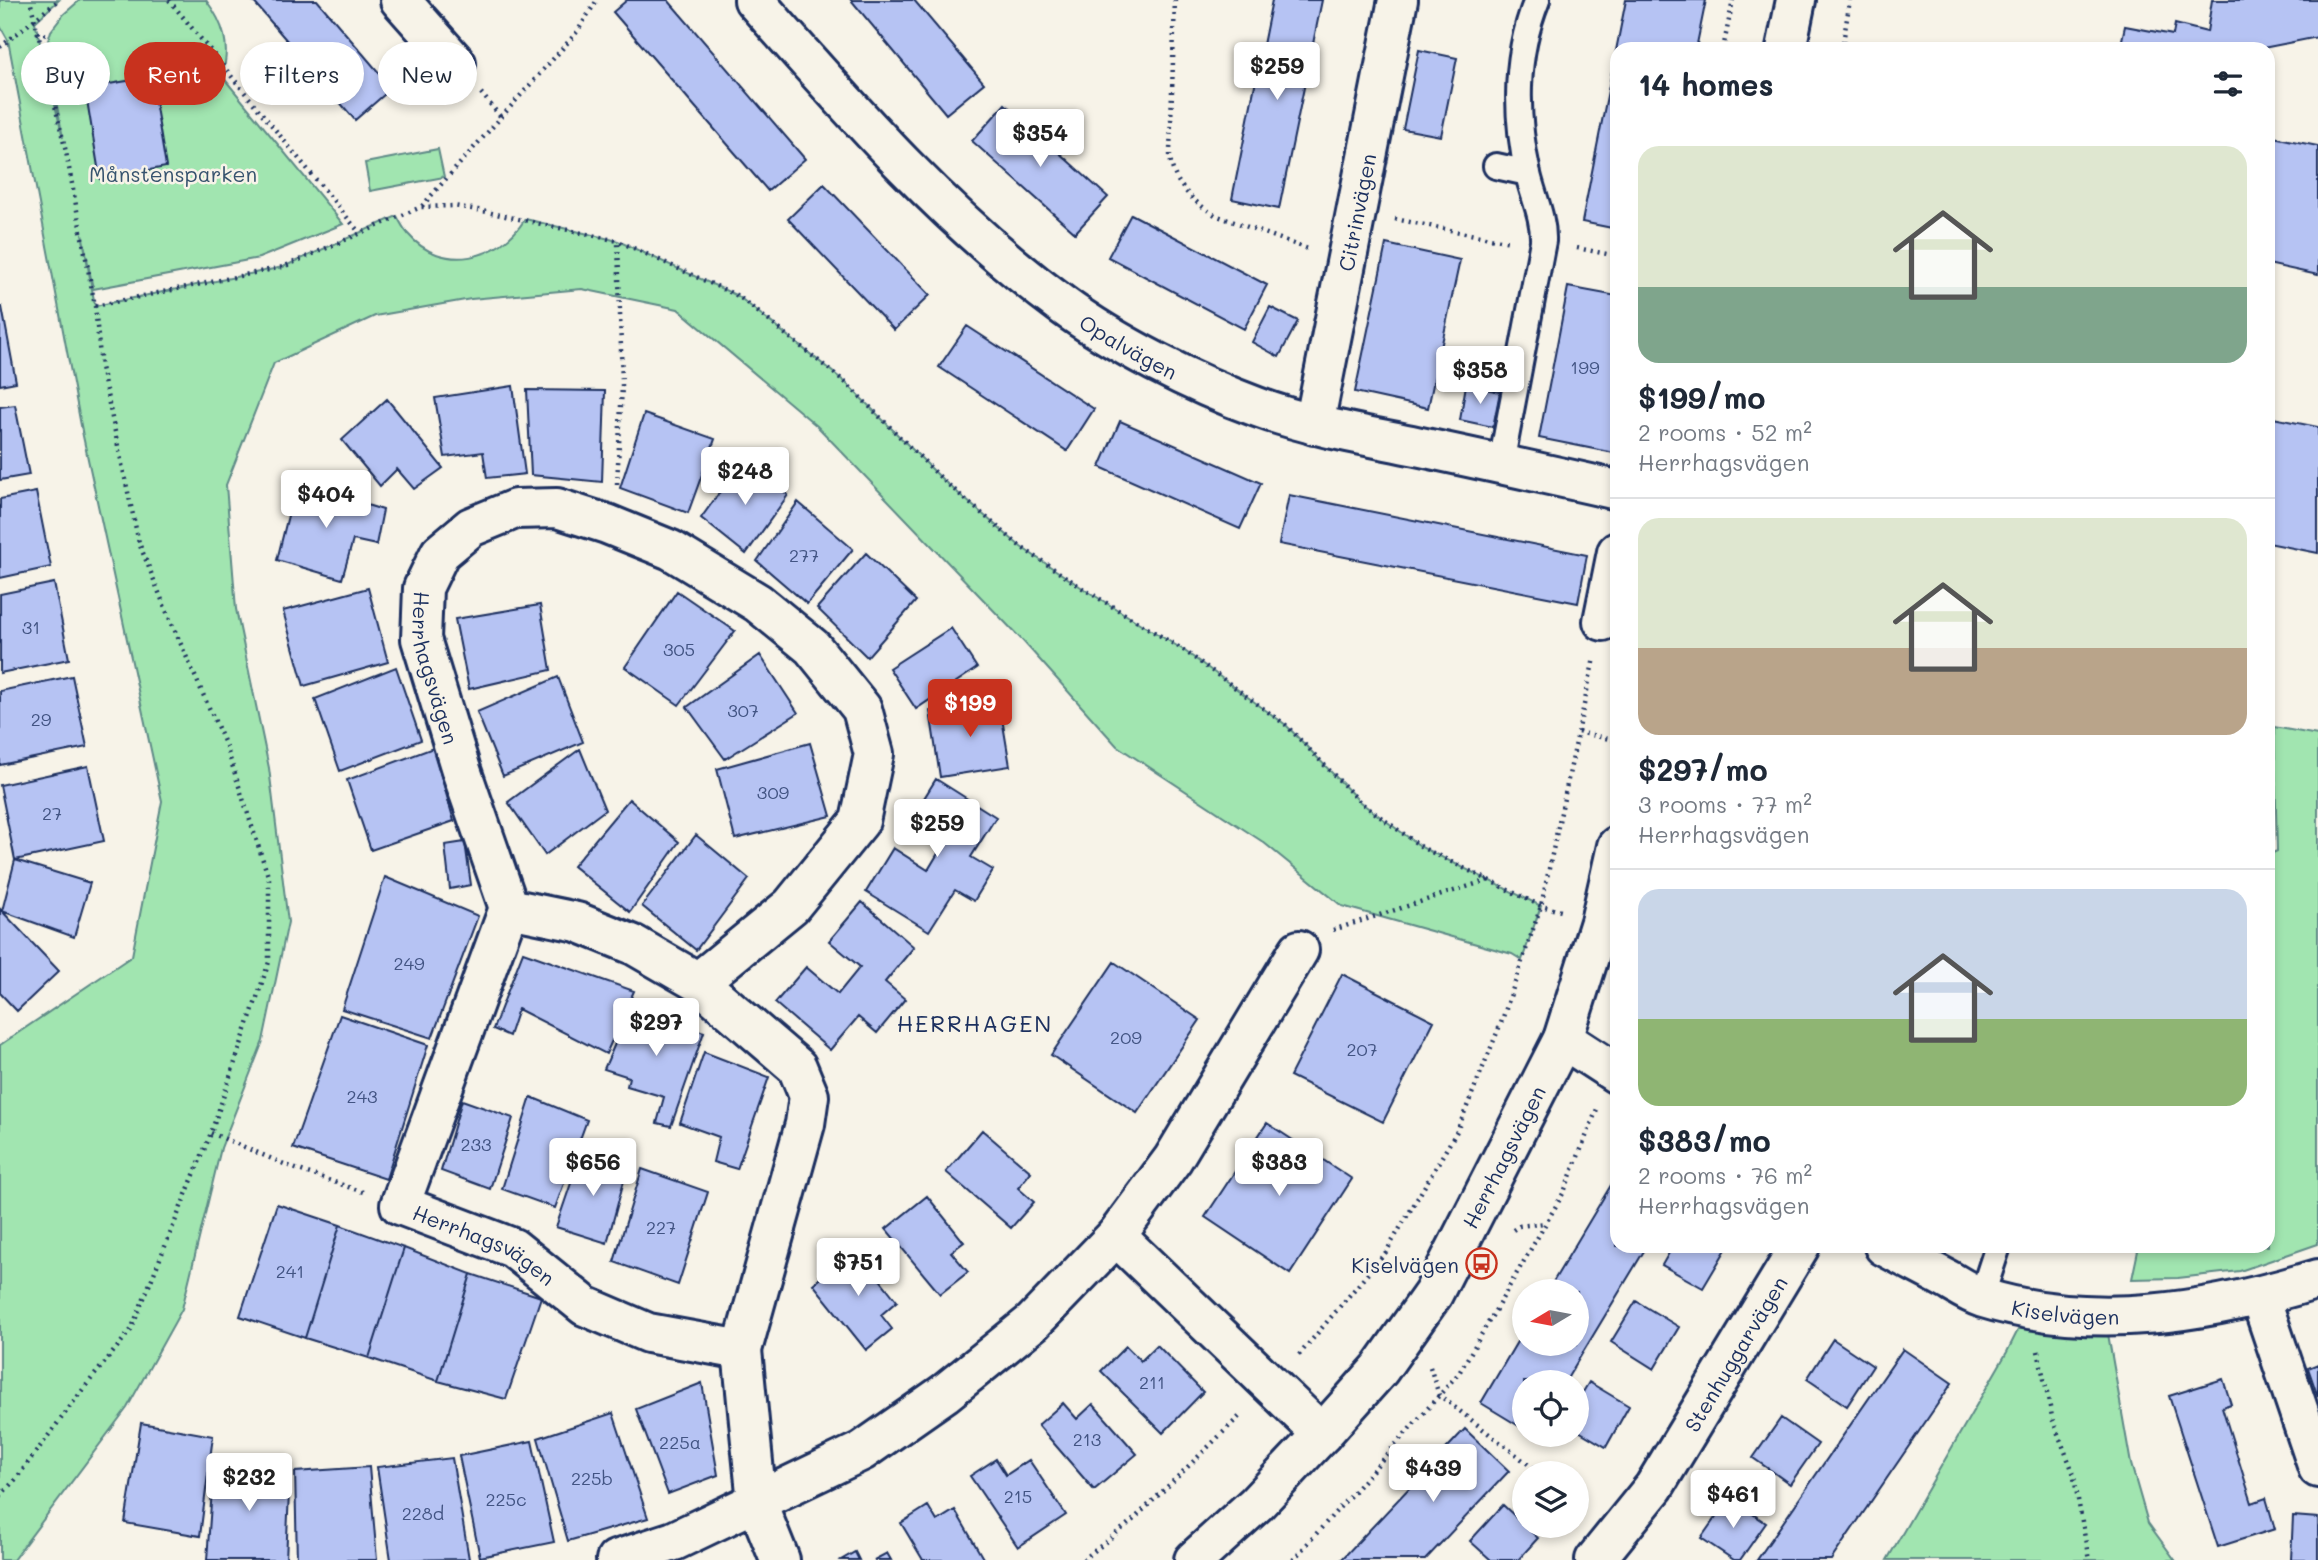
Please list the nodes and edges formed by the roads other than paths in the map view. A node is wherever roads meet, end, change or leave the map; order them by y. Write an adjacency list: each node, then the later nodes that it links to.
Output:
1 (400, 0): 6 (street)
2 (754, 0): 10 (street, Opalvägen)
3 (1398, 0): 10 (street, Citrinvägen)
4 (1537, 0): 9 (lane)
5 (1796, 0): 7 (street)
6 (437, 42)
7 (1787, 42)
8 (1496, 166): 9 (lane)
9 (1528, 173): 11 (lane)
10 (1314, 425): 11 (street, Opalvägen)
11 (1502, 464): 12 (street, Opalvägen)
12 (1610, 488)
13 (1610, 584): 14 (street)
14 (1602, 621)
15 (1610, 877): 19 (street, Herrhagsvägen)
16 (509, 908): 18 (street); 18 (street, Herrhagsvägen); 28 (street, Herrhagsvägen)
17 (1299, 950): 21 (street)
18 (698, 982): 28 (street)
19 (1563, 1039): 20 (street); 29 (street, Herrhagsvägen)
20 (1610, 1069)
21 (1116, 1236): 29 (street); 31 (street)
22 (1796, 1253): 35 (street, Stenhuggarvägen)
23 (1897, 1253): 27 (street, Kiselvägen)
24 (1996, 1253): 27 (lane)
25 (2318, 1279): 26 (street, Kiselvägen)
26 (2260, 1297): 27 (street, Kiselvägen); 30 (street)
27 (1981, 1298)
28 (742, 1350): 31 (street)
29 (1322, 1434): 34 (street, Herrhagsvägen)
30 (2318, 1468)
31 (757, 1503): 32 (street); 33 (street)
32 (616, 1560)
33 (780, 1560)
34 (1194, 1560)
35 (1595, 1560)

